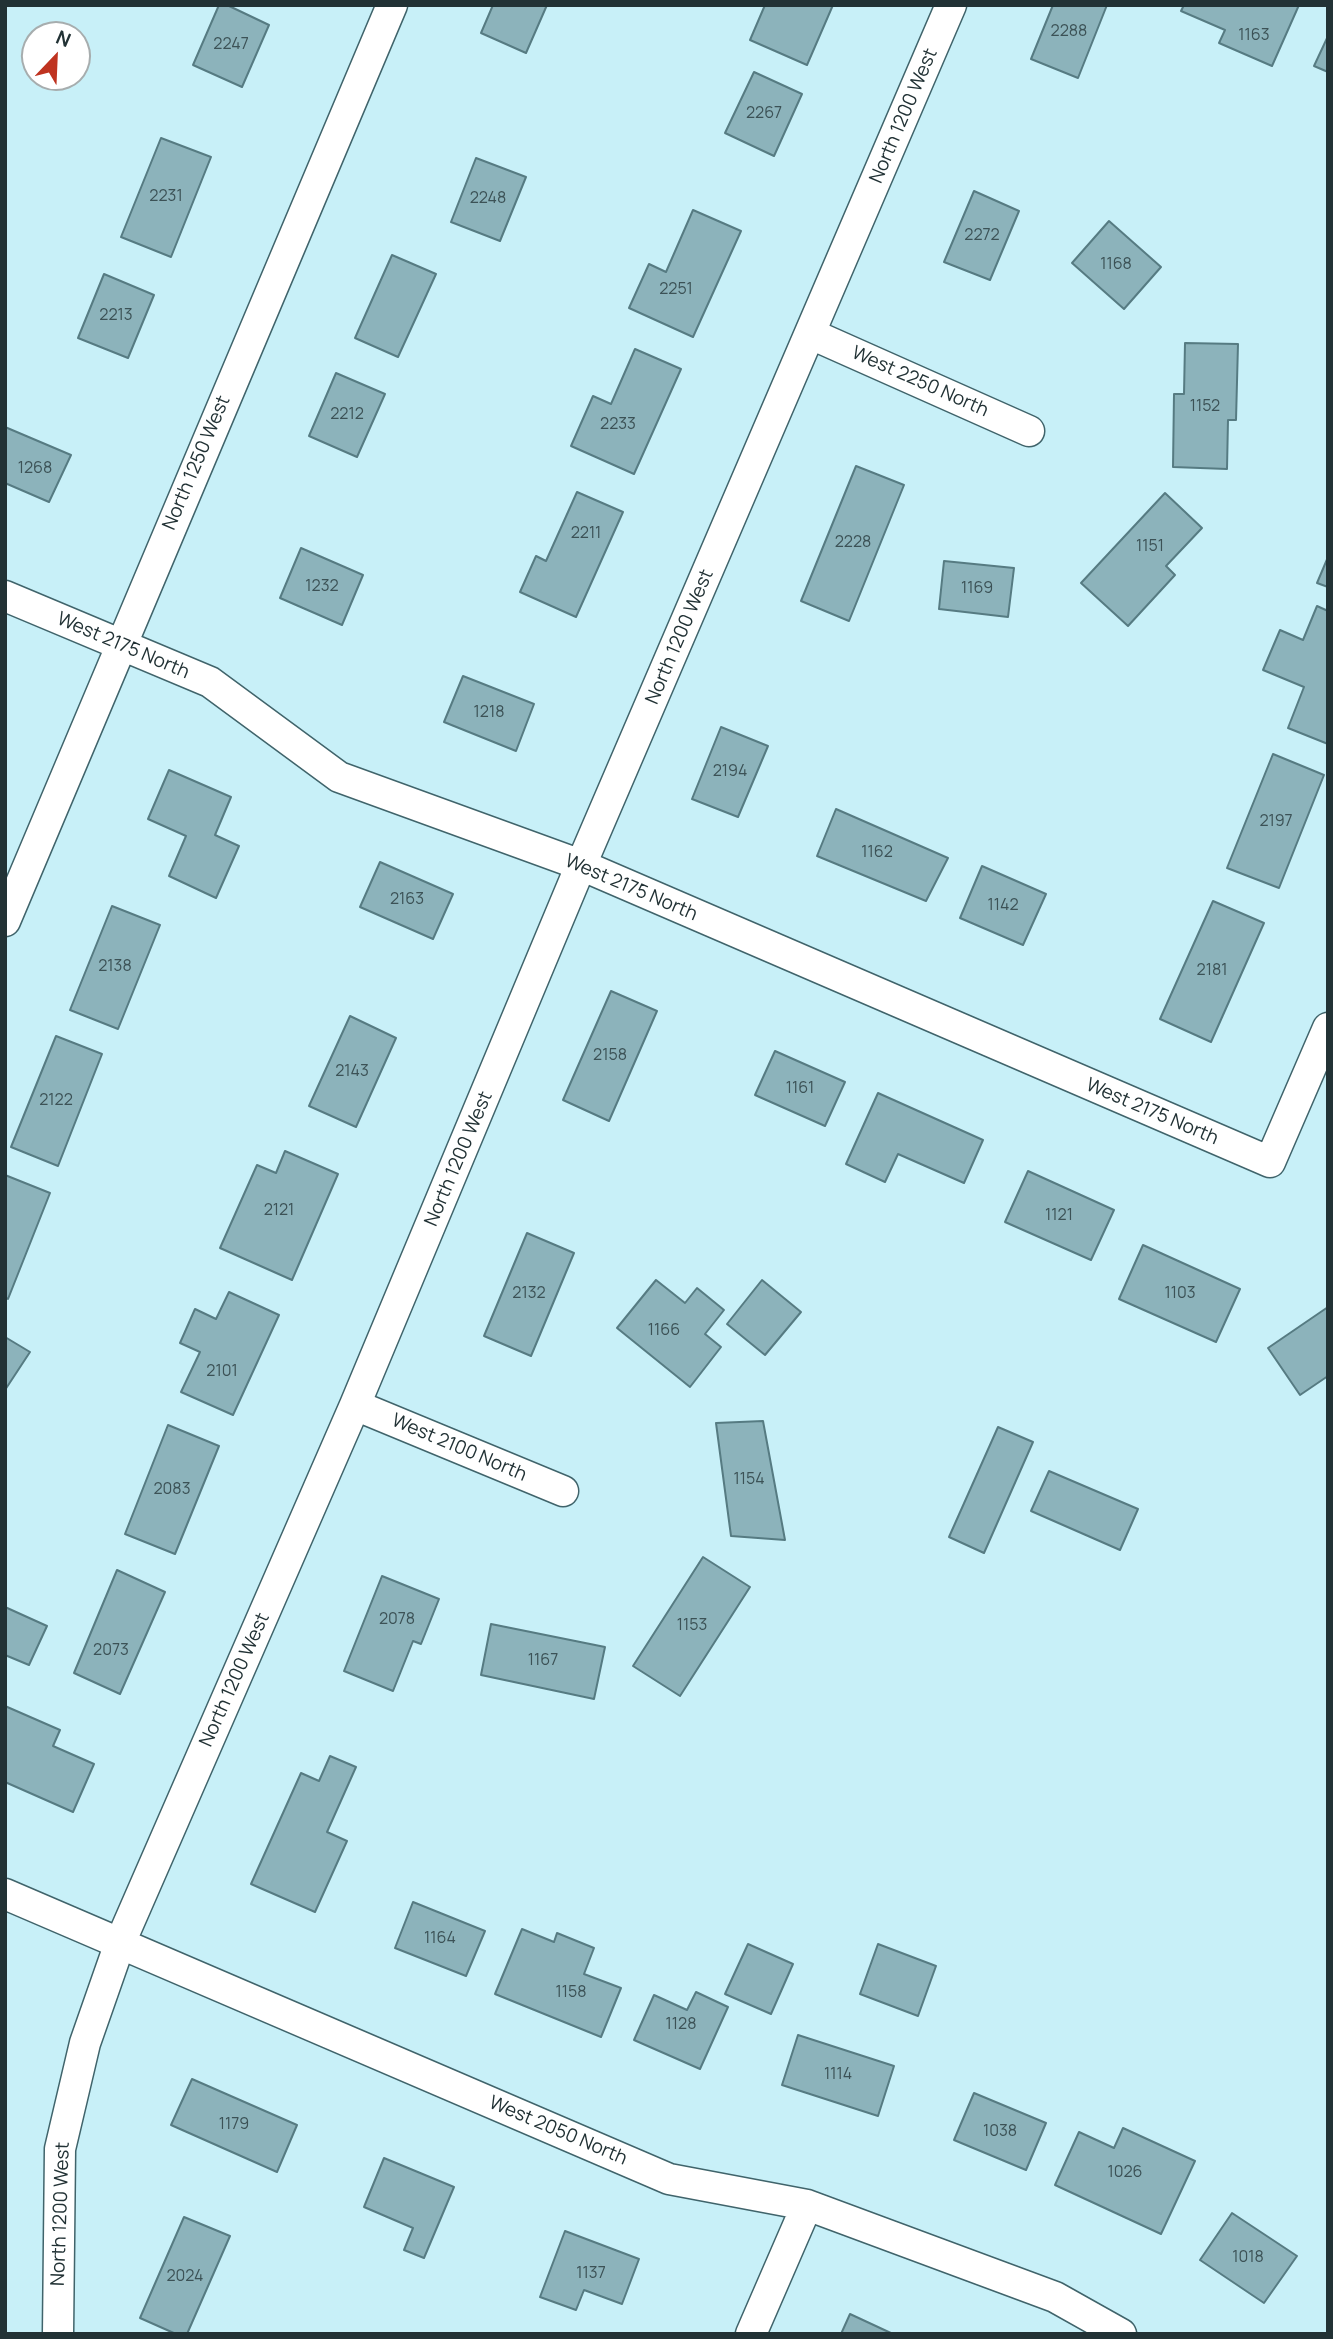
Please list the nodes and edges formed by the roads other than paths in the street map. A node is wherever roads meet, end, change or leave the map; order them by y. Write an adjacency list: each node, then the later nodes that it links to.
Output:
1 (391, 5): 6 (street, North 1250 West)
2 (951, 5): 3 (street, North 1200 West)
3 (811, 334): 4 (street, West 2250 North); 7 (street, North 1200 West)
4 (1029, 430)
5 (5, 596): 6 (street, West 2175 North)
6 (120, 644): 7 (street, West 2175 North); 8 (street, North 1250 West)
7 (581, 865): 9 (street, West 2175 North); 10 (street, North 1200 West)
8 (5, 921)
9 (1328, 1028)
10 (355, 1405): 11 (street, West 2100 North); 13 (street, North 1200 West)
11 (563, 1491)
12 (5, 1894): 13 (street, West 2050 North)
13 (120, 1943): 14 (street, West 2050 North); 15 (street, North 1200 West)
14 (807, 2205): 16 (street); 17 (street, West 2050 North)
15 (58, 2334)
16 (751, 2334)
17 (1121, 2334)

